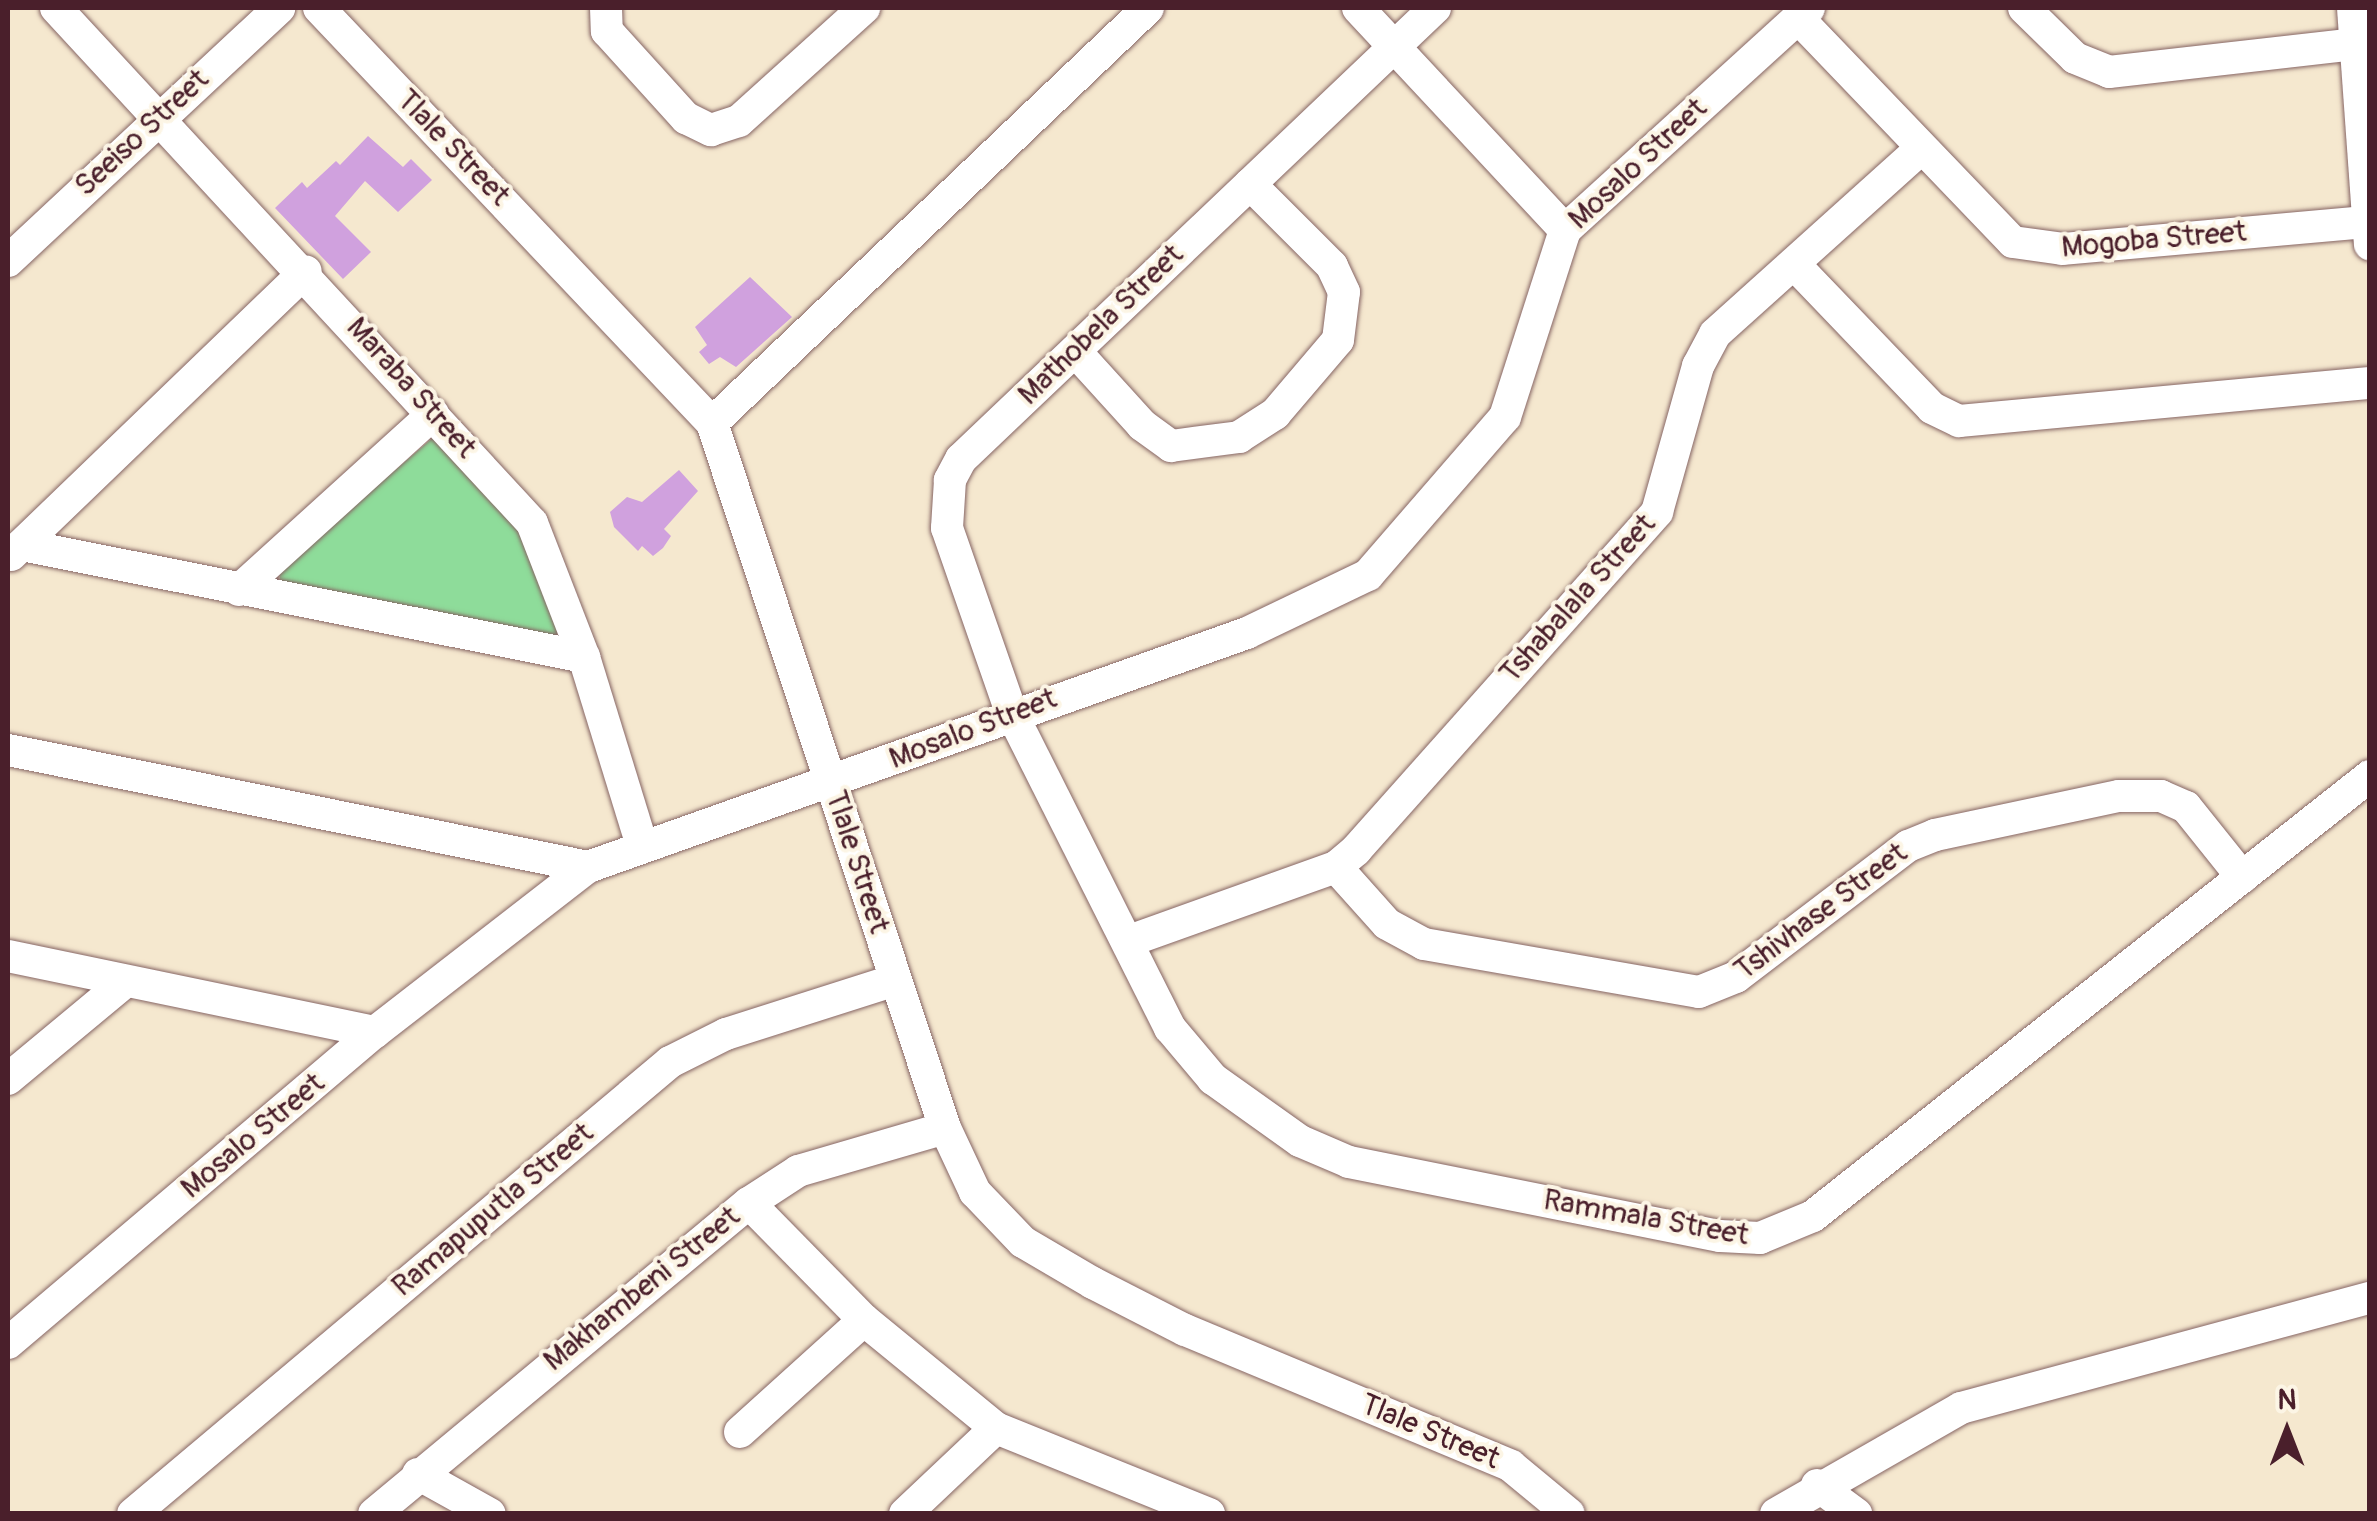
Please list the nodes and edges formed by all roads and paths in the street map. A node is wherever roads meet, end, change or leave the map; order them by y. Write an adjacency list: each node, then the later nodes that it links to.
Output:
1 (56, 8): 14 (street, Maraba Street)
2 (279, 8): 14 (street, Seeiso Street)
3 (319, 8): 25 (street, Tlale Street)
4 (864, 8): 11 (street)
5 (1148, 8): 25 (street)
6 (1358, 8): 13 (street)
7 (1436, 8): 13 (street, Mathobela Street)
8 (2024, 8): 12 (street)
9 (2353, 8): 12 (street)
10 (1803, 12): 15 (street, Mogoba Street); 17 (street, Mosalo Street)
11 (607, 19)
12 (2354, 44): 18 (street)
13 (1394, 46): 16 (street, Mathobela Street); 17 (street)
14 (159, 116): 19 (street, Seeiso Street); 21 (street, Maraba Street)
15 (1919, 150): 18 (street, Mogoba Street); 20 (street, Tshabalala Street)
16 (1250, 184): 22 (street, Mathobela Street); 22 (street)
17 (1565, 230): 29 (street, Mosalo Street)
18 (2368, 233)
19 (8, 261)
20 (1794, 264): 23 (street); 35 (street, Tshabalala Street)
21 (306, 271): 24 (street, Maraba Street); 26 (street)
22 (1075, 351): 29 (street, Mathobela Street)
23 (2370, 383)
24 (433, 414): 27 (street); 28 (street, Maraba Street)
25 (712, 423): 32 (street, Tlale Street)
26 (15, 552): 27 (street)
27 (239, 590): 28 (street)
28 (584, 658): 33 (street, Maraba Street)
29 (1011, 712): 32 (street, Mosalo Street); 37 (street, Rammala Street)
30 (8, 750): 34 (street)
31 (2370, 776): 36 (street, Rammala Street)
32 (831, 782): 33 (street, Mosalo Street); 39 (street, Tlale Street)
33 (642, 842): 34 (street, Mosalo Street)
34 (588, 866): 41 (street, Mosalo Street)
35 (1336, 867): 36 (street, Tshivhase Street); 37 (street, Tshabalala Street)
36 (2242, 877): 37 (street, Rammala Street)
37 (1128, 941)
38 (8, 956): 40 (street)
39 (895, 980): 43 (street, Tlale Street); 52 (street, Ramapuputla Street)
40 (126, 981): 41 (street); 42 (street)
41 (376, 1032): 47 (street, Mosalo Street)
42 (8, 1080)
43 (946, 1128): 44 (street, Makhambeni Street); 57 (street, Tlale Street)
44 (749, 1202): 46 (street); 50 (street, Makhambeni Street)
45 (2370, 1298): 51 (street)
46 (864, 1320): 48 (street); 49 (street)
47 (8, 1343)
48 (996, 1428): 55 (street); 56 (street)
49 (740, 1432)
50 (418, 1474): 53 (street, Makhambeni Street); 54 (street)
51 (1817, 1485): 58 (street); 59 (street)
52 (133, 1514)
53 (374, 1514)
54 (490, 1514)
55 (905, 1514)
56 (1209, 1514)
57 (1569, 1514)
58 (1776, 1514)
59 (1856, 1514)

